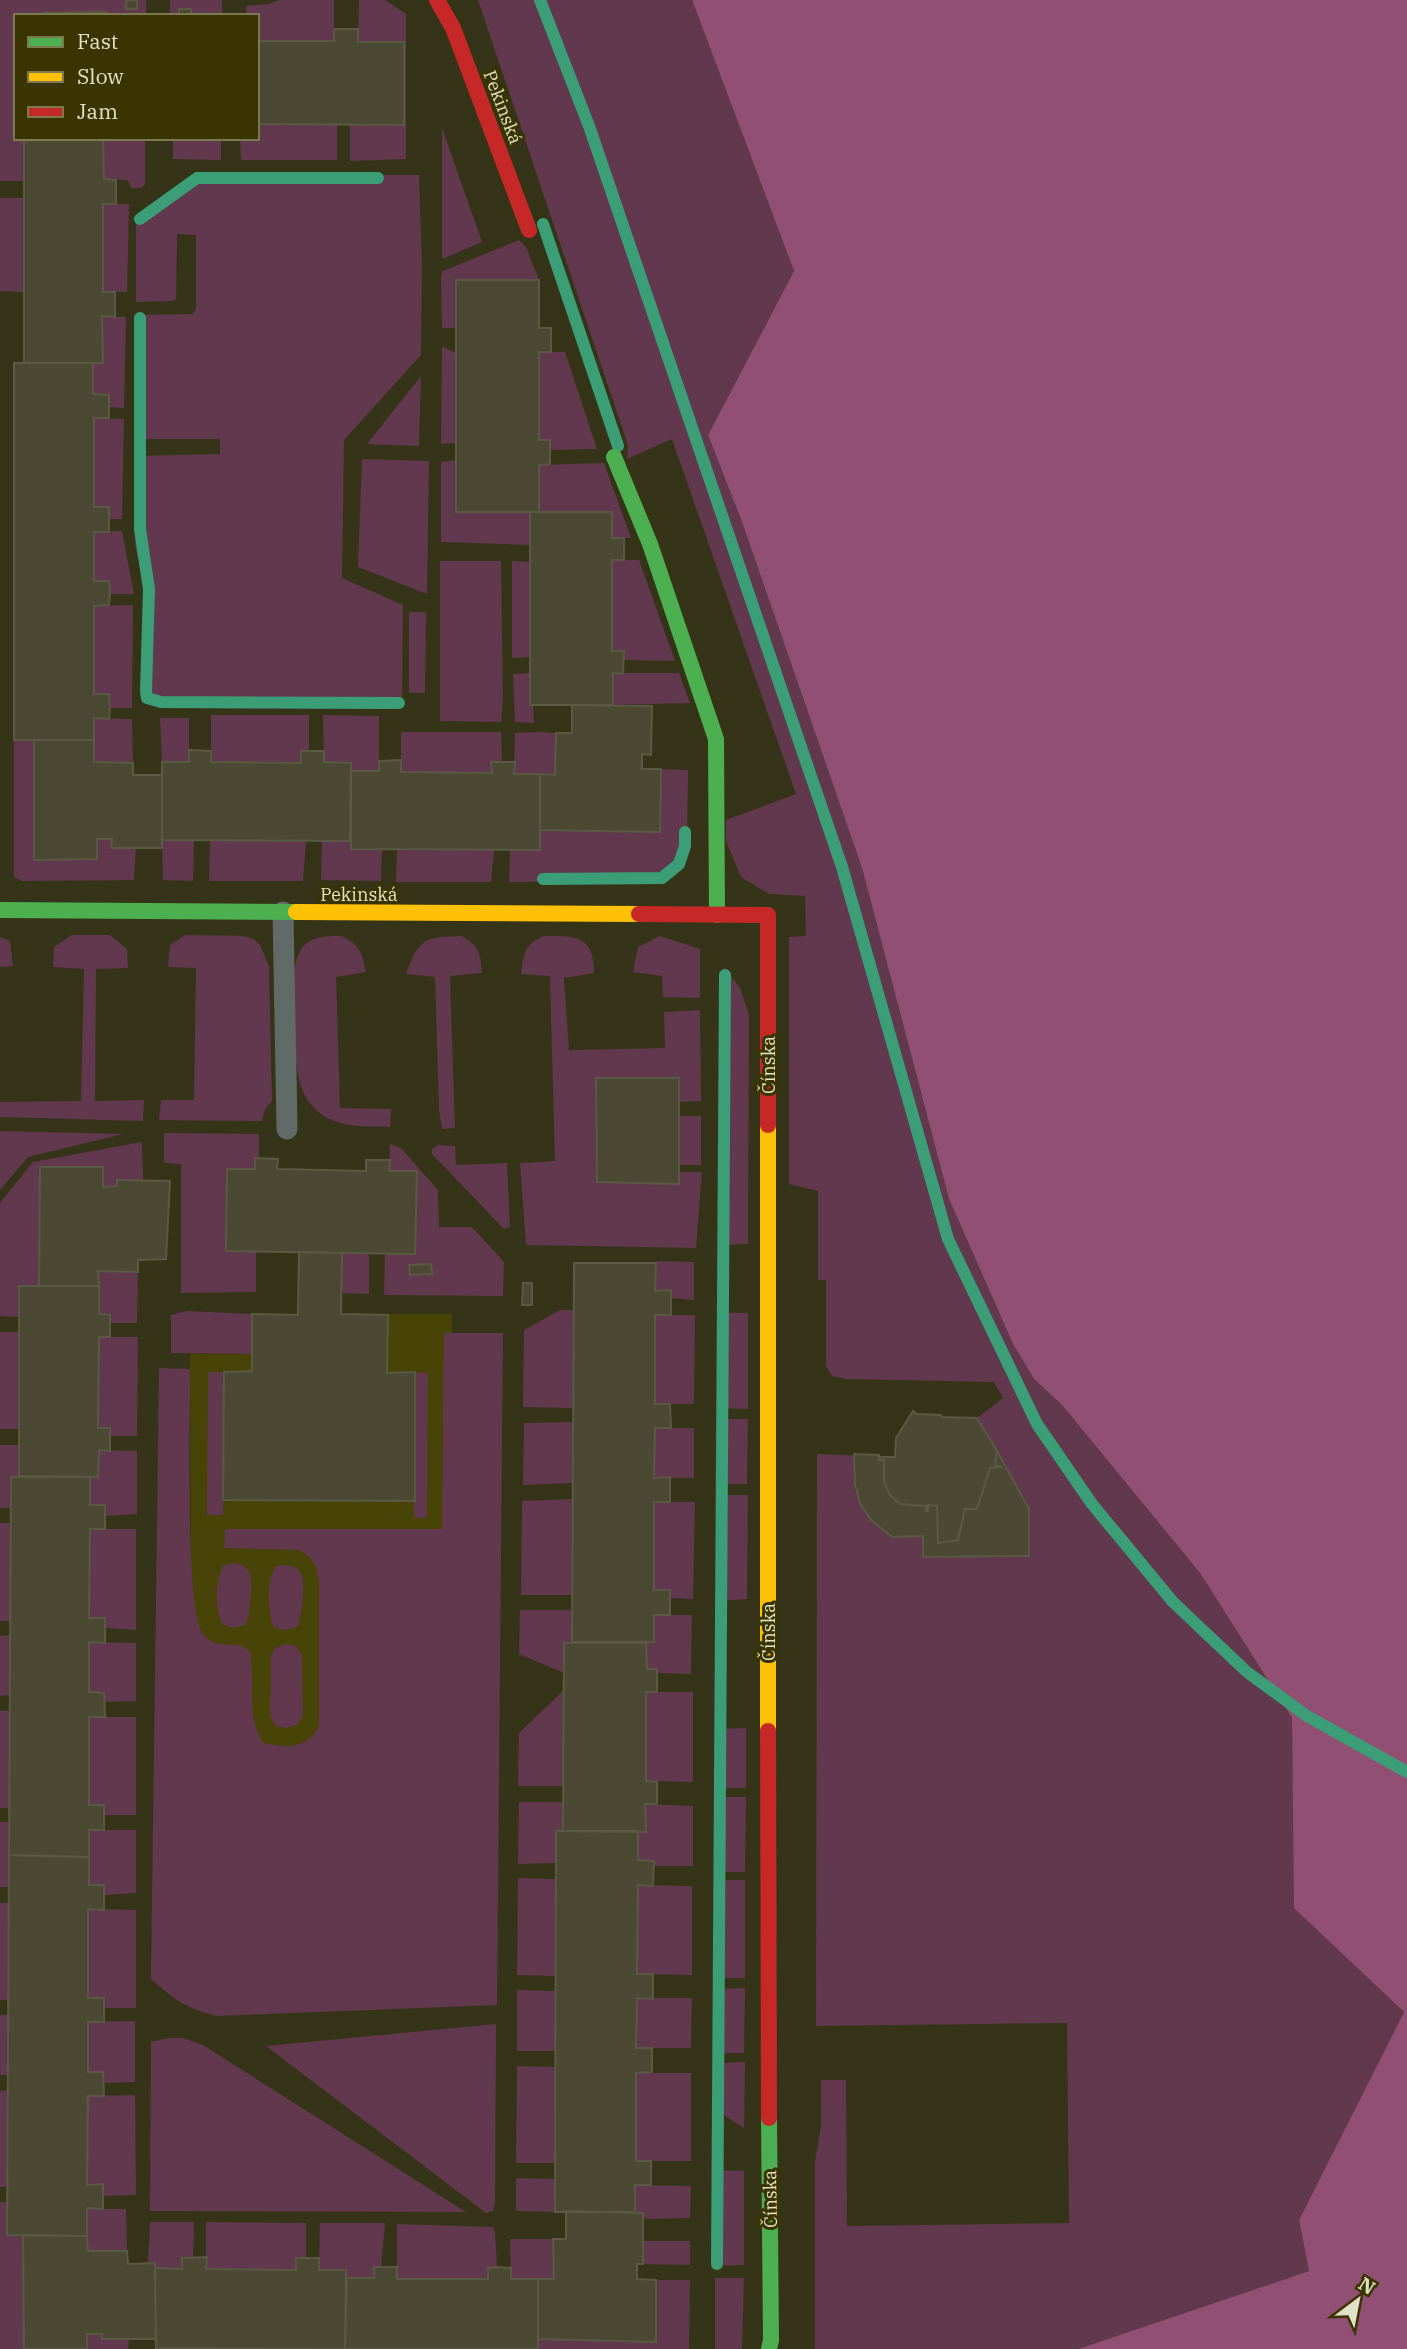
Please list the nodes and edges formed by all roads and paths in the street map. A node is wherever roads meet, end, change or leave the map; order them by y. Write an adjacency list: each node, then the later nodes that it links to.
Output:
1 (437, 0): 2 (street, Pekinská)
2 (529, 230)
3 (614, 457): 6 (street)
4 (0, 910): 5 (street, Pekinská)
5 (283, 912): 6 (street, Pekinská); 8 (lane)
6 (717, 915): 7 (street, Pekinská)
7 (768, 915): 9 (street, Čínska)
8 (287, 1129)
9 (769, 2349)

